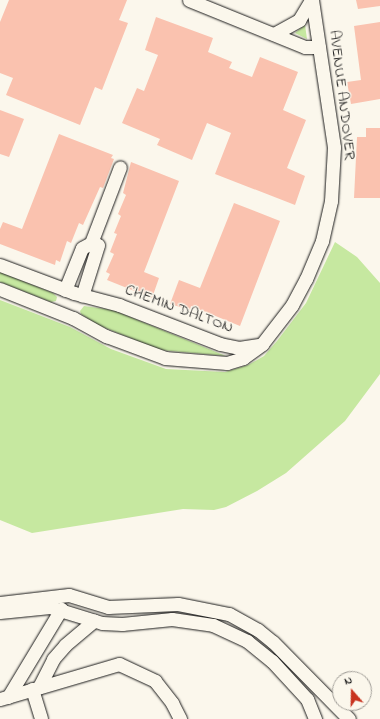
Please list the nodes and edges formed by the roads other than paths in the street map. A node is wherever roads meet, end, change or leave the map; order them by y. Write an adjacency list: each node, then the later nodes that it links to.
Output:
1 (189, 0): 3 (street)
2 (312, 0): 3 (street); 4 (street, AVENUE ANDOVER)
3 (274, 34): 4 (street)
4 (319, 48): 10 (street, AVENUE ANDOVER)
5 (120, 167): 8 (street)
6 (0, 265): 8 (street, CHEMIN DALTON)
7 (0, 289): 9 (street)
8 (74, 293): 9 (street); 10 (street, CHEMIN DALTON)
9 (66, 315): 10 (street)
10 (262, 344)
11 (0, 603): 20 (street)
12 (61, 609): 13 (street); 14 (street); 16 (street)
13 (0, 612)
14 (94, 621): 15 (street); 19 (street)
15 (35, 688): 16 (street); 17 (street); 18 (street)
16 (4, 698)
17 (41, 719)
18 (180, 719)
19 (315, 719)
20 (349, 719)

